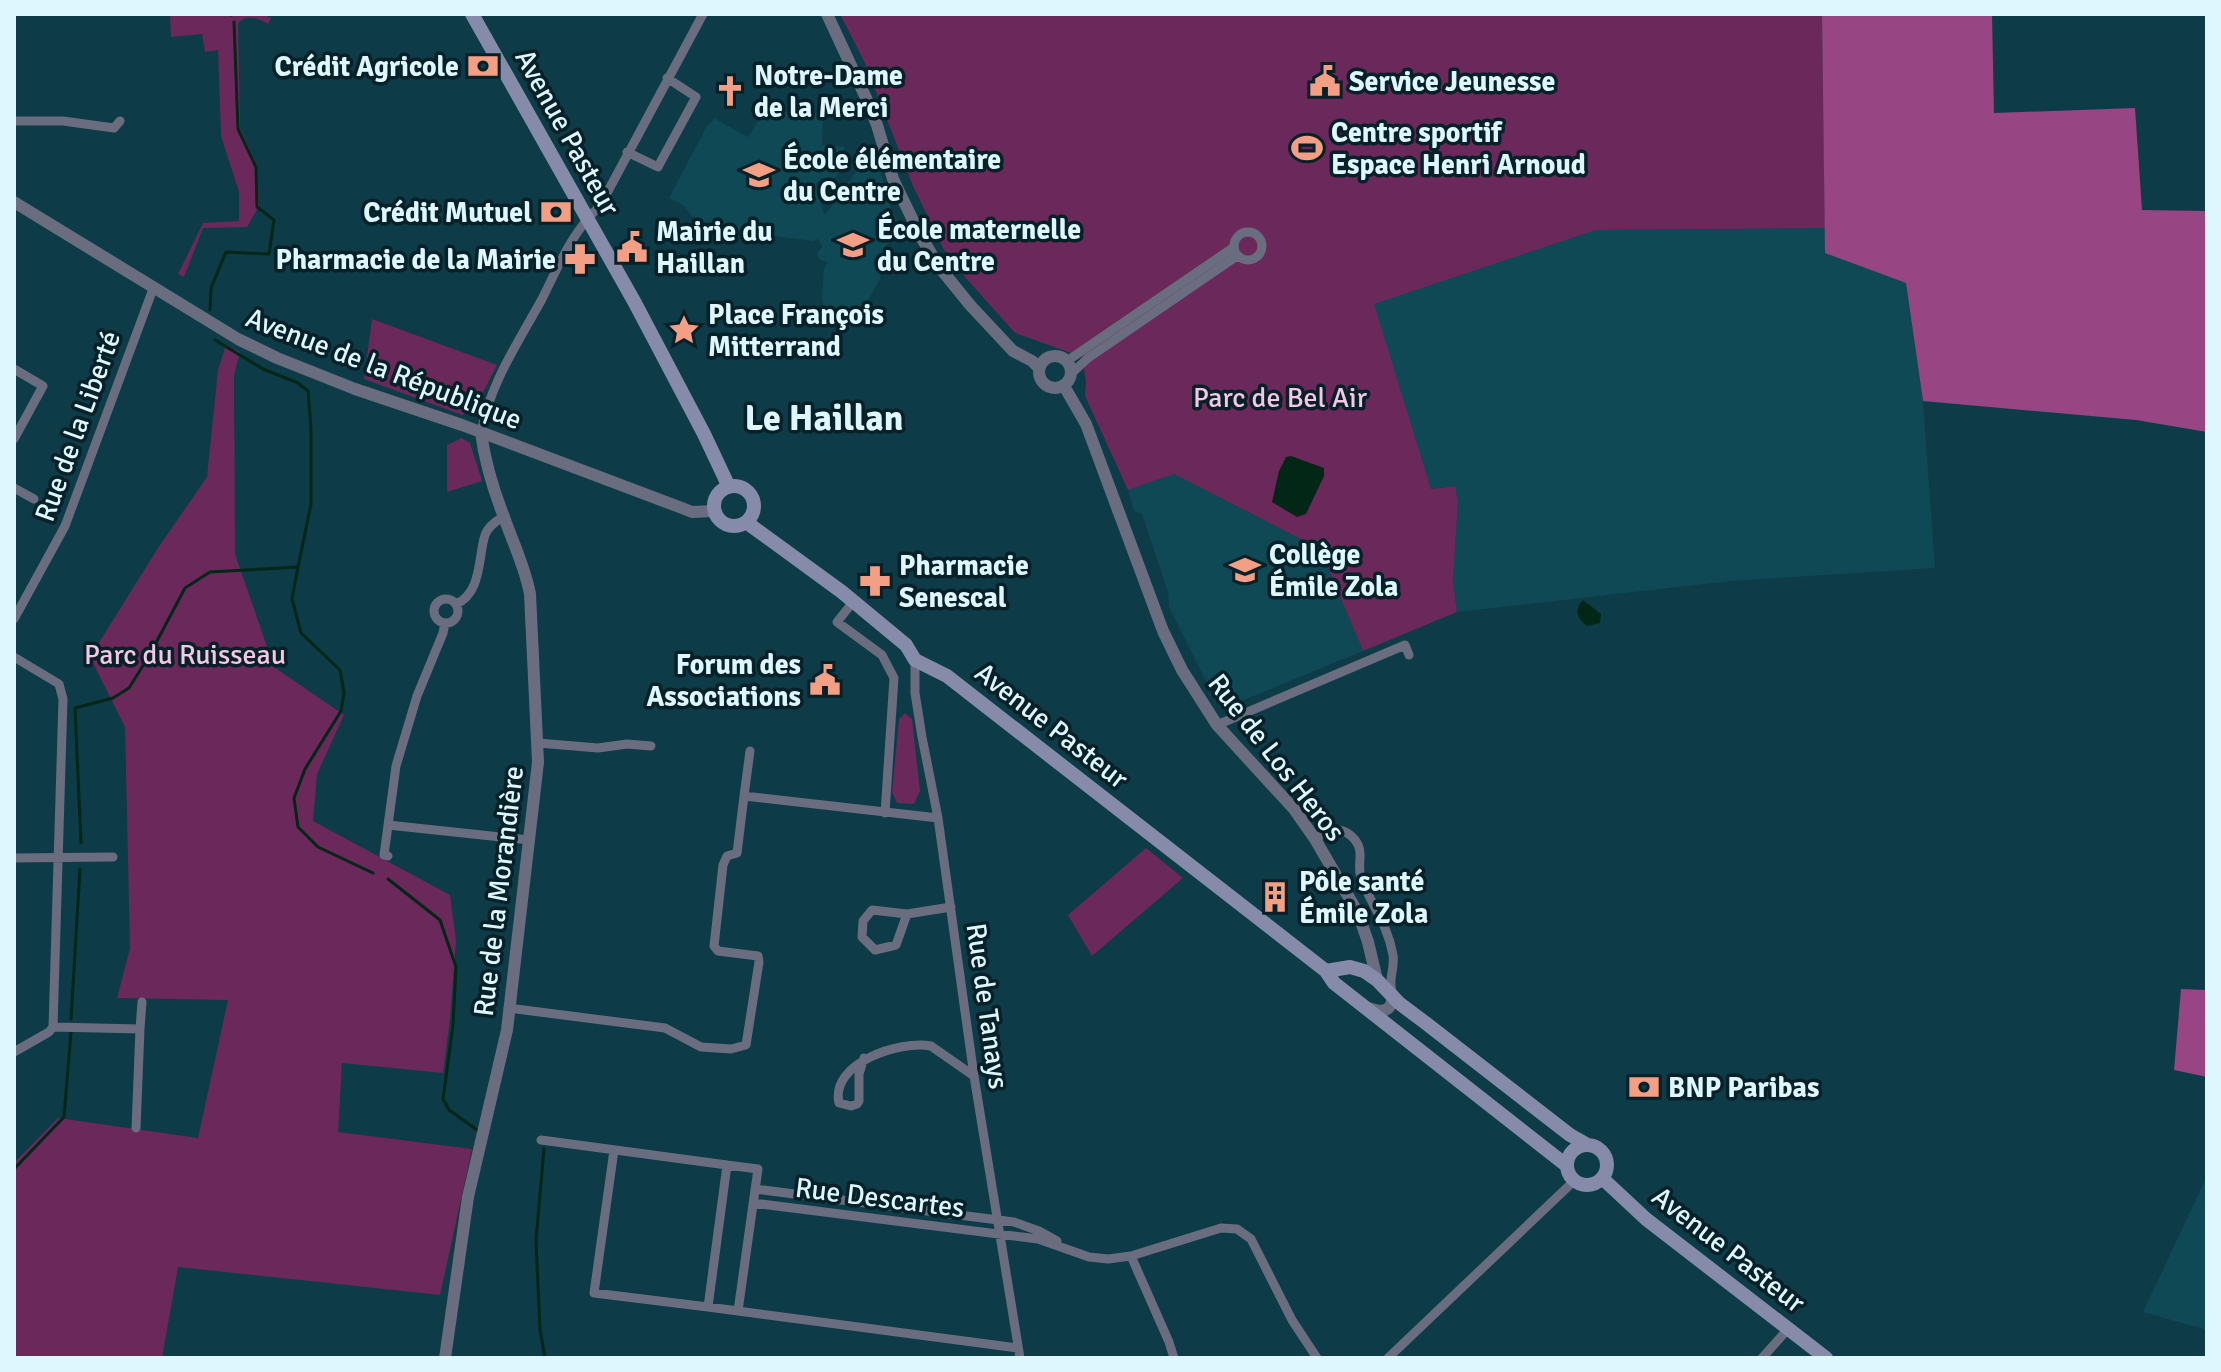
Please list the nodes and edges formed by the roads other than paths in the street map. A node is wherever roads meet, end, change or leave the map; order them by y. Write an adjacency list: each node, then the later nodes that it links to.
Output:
1 (472, 14): 9 (main road, Avenue Pasteur)
2 (703, 14): 4 (street)
3 (827, 14): 13 (street)
4 (667, 78): 7 (street); 7 (street)
5 (14, 121): 6 (street)
6 (120, 121)
7 (627, 152): 9 (street)
8 (14, 202): 11 (street, Avenue de la République)
9 (586, 219): 16 (street); 18 (main road, Avenue Pasteur)
10 (1235, 252): 12 (street)
11 (153, 289): 16 (street, Avenue de la République); 26 (street, Rue de la Liberté)
12 (1069, 367): 13 (street); 15 (street)
13 (1039, 368): 15 (street)
14 (14, 369): 17 (street)
15 (1064, 386): 31 (street, Rue de Los Heros)
16 (481, 433): 21 (street, Avenue de la République); 22 (street, Rue de la Morandière)
17 (14, 439)
18 (729, 487): 21 (main road); 23 (main road)
19 (14, 488): 20 (street)
20 (34, 499)
21 (714, 511): 23 (main road)
22 (503, 517): 25 (street); 32 (street, Rue de la Morandière)
23 (746, 522): 24 (main road, Avenue Pasteur)
24 (853, 602): 30 (main road, Avenue Pasteur); 36 (street)
25 (456, 604): 27 (street); 27 (street)
26 (14, 619)
27 (445, 623): 38 (street)
28 (1409, 655): 31 (street)
29 (14, 657): 44 (street)
30 (915, 660): 37 (street, Rue de Tanays); 49 (main road, Avenue Pasteur)
31 (1217, 725): 39 (street, Rue de Los Heros)
32 (538, 743): 33 (street); 40 (street, Rue de la Morandière)
33 (651, 746)
34 (750, 751): 35 (street)
35 (744, 796): 36 (street); 53 (street)
36 (885, 813): 37 (street)
37 (938, 818): 45 (street, Rue de Tanays)
38 (388, 825): 40 (street); 41 (street)
39 (1315, 839): 47 (street, Rue de Los Heros); 51 (street)
40 (529, 840): 53 (street, Rue de la Morandière)
41 (388, 856)
42 (113, 857): 44 (street)
43 (14, 858): 44 (street)
44 (57, 858): 55 (street)
45 (951, 907): 46 (street); 59 (street, Rue de Tanays)
46 (907, 914): 46 (street)
47 (1368, 942): 48 (street); 50 (street, Rue de Los Heros)
48 (1350, 967): 49 (main road); 50 (main road)
49 (1326, 971): 54 (main road, Avenue Pasteur)
50 (1377, 980): 51 (main road)
51 (1393, 995): 54 (street); 62 (main road)
52 (142, 1002): 56 (street)
53 (508, 1008): 79 (street, Rue de la Morandière)
54 (1365, 1008): 65 (main road, Avenue Pasteur)
55 (53, 1027): 56 (street); 57 (street)
56 (140, 1029): 60 (street)
57 (14, 1052)
58 (864, 1058): 58 (street); 59 (street)
59 (974, 1076): 70 (street, Rue de Tanays)
60 (136, 1128)
61 (541, 1140): 63 (street)
62 (1586, 1144): 65 (main road); 66 (main road)
63 (614, 1150): 64 (street); 74 (street)
64 (727, 1165): 68 (street); 74 (street)
65 (1566, 1165): 67 (main road, Avenue Pasteur)
66 (1602, 1178): 67 (main road); 76 (main road, Avenue Pasteur)
67 (1574, 1181): 82 (street)
68 (755, 1189): 69 (street); 70 (street, Rue Descartes)
69 (753, 1203): 71 (street, Rue Descartes); 75 (street)
70 (999, 1221): 71 (street, Rue de Tanays); 72 (street, Rue Descartes)
71 (1001, 1235): 72 (street, Rue Descartes); 77 (street, Rue de Tanays)
72 (1073, 1251): 73 (street)
73 (1131, 1256): 80 (street); 81 (street)
74 (708, 1307): 75 (street)
75 (738, 1311): 77 (street)
76 (1788, 1329): 78 (street); 83 (main road, Avenue Pasteur)
77 (1019, 1353)
78 (1766, 1354)
79 (445, 1358)
80 (1174, 1358)
81 (1317, 1358)
82 (1388, 1358)
83 (1826, 1358)

